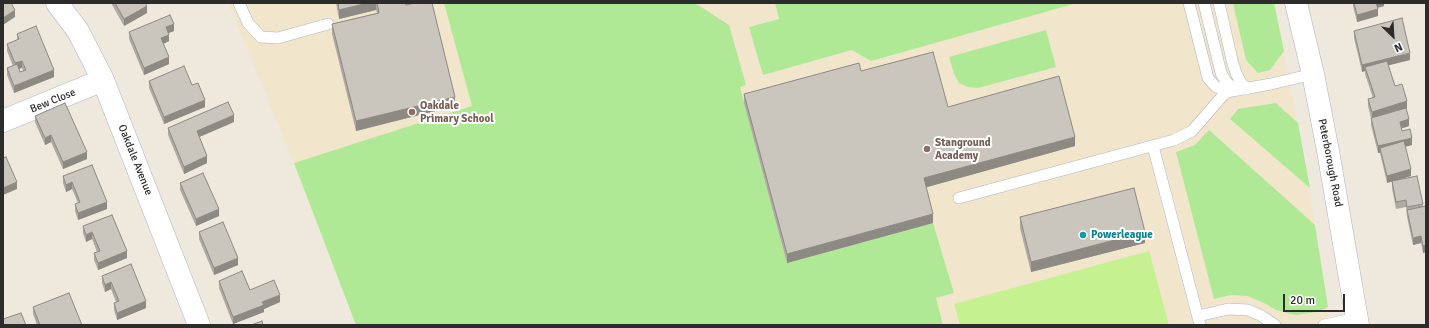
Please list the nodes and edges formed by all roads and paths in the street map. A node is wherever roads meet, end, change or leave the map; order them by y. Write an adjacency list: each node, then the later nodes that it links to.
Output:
1 (57, 3): 9 (street, Oakdale Avenue)
2 (239, 3): 7 (lane)
3 (1189, 3): 10 (lane)
4 (1204, 3): 10 (lane)
5 (1219, 3): 10 (lane)
6 (1296, 3): 8 (street, Peterborough Road)
7 (328, 24)
8 (1313, 74): 10 (lane); 15 (street, Peterborough Road)
9 (103, 80): 11 (street, Bew Close); 16 (street, Oakdale Avenue)
10 (1236, 90): 12 (lane)
11 (3, 121)
12 (1153, 146): 13 (lane); 14 (lane)
13 (959, 198)
14 (1199, 320): 17 (lane)
15 (1357, 322): 18 (lane)
16 (195, 324)
17 (1275, 325)
18 (1324, 325)

